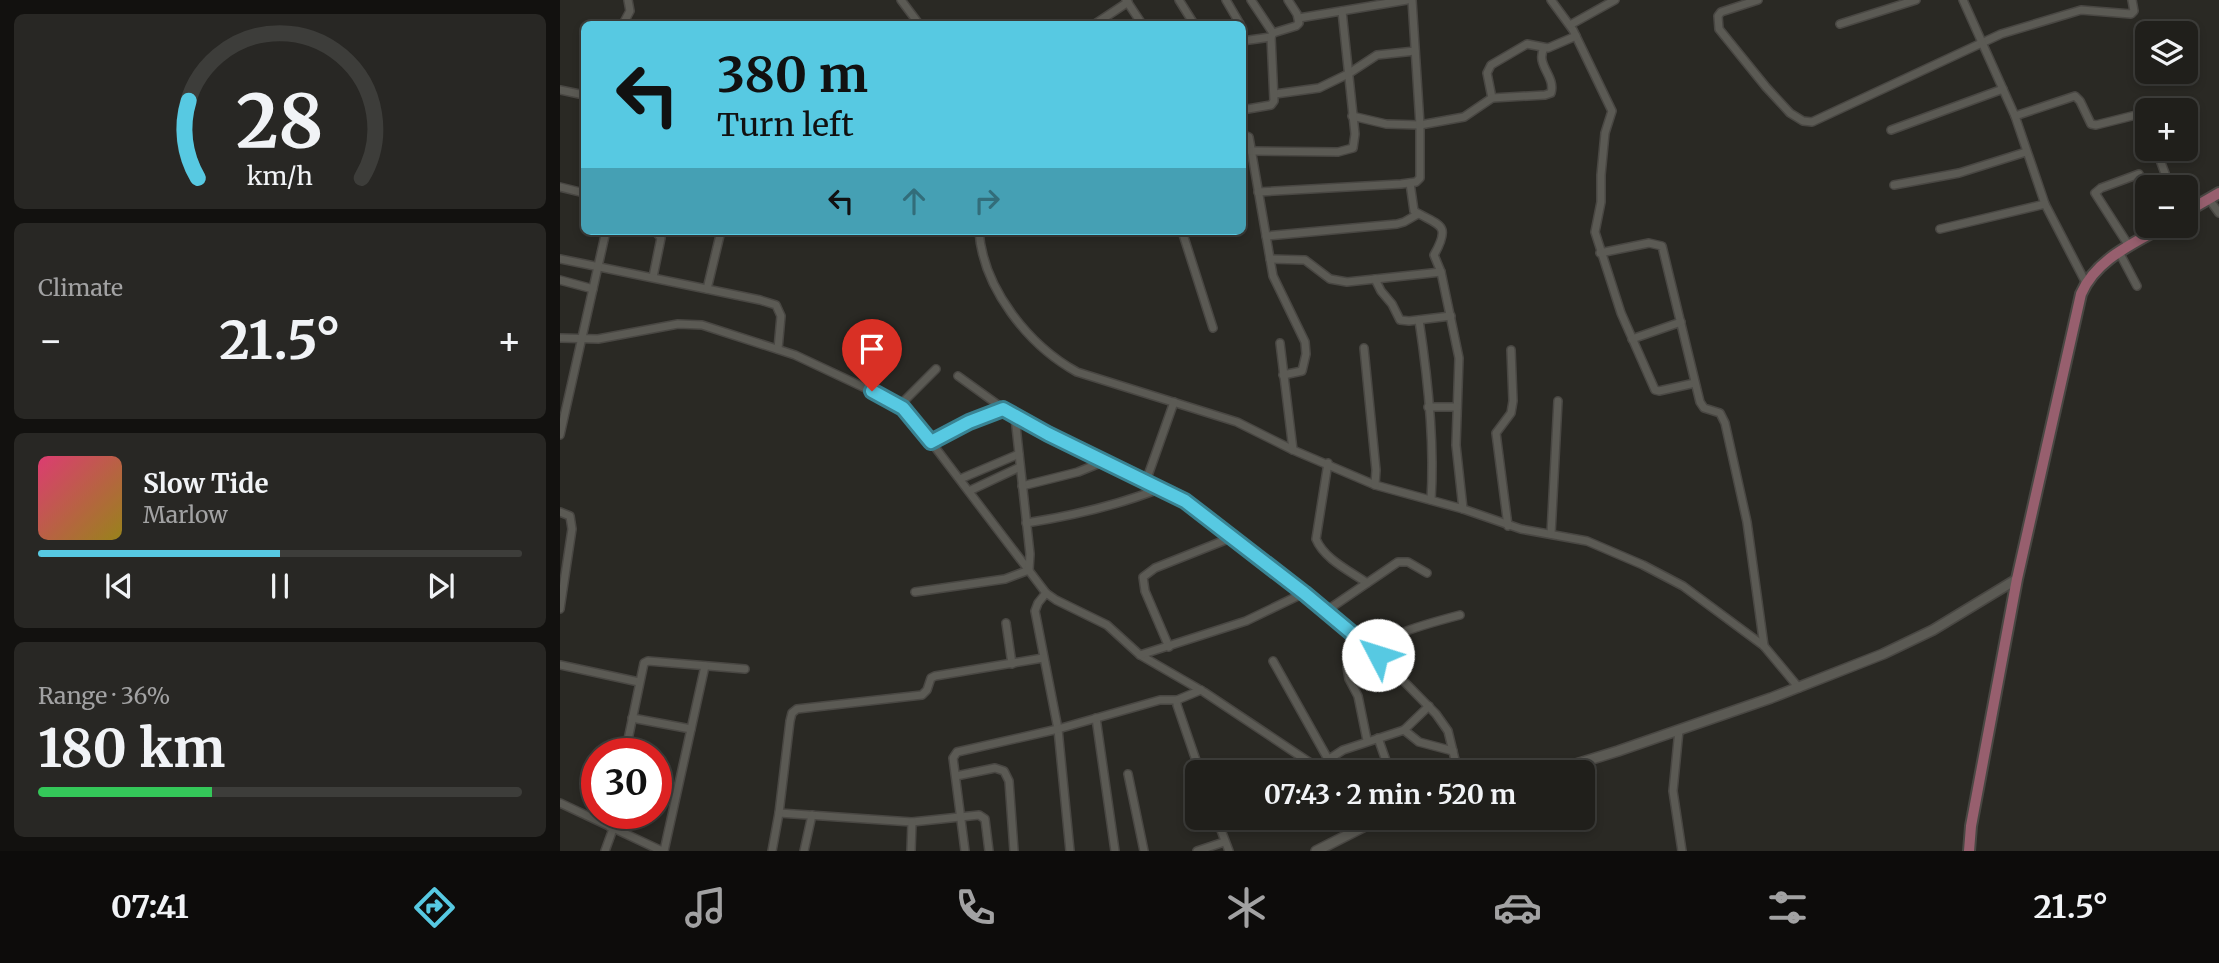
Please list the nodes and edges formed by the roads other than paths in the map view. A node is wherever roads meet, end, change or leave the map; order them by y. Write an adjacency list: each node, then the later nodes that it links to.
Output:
1 (628, 0): 20 (street)
2 (901, 0): 21 (street)
3 (1179, 0): 24 (street)
4 (1226, 0): 25 (street)
5 (1251, 0): 28 (street)
6 (1287, 0): 19 (street)
7 (1409, 0): 18 (street); 33 (street)
8 (1551, 0): 27 (street)
9 (1615, 0): 27 (street)
10 (1758, 0): 31 (street)
11 (1916, 0): 16 (street)
12 (1963, 0): 31 (street)
13 (2084, 0): 17 (street)
14 (2132, 0): 17 (street)
15 (1127, 1): 22 (street); 23 (street)
16 (1898, 2): 26 (street)
17 (2087, 10): 31 (street)
18 (1342, 11): 19 (street); 34 (street)
19 (1299, 18): 28 (street)
20 (624, 21)
21 (917, 21)
22 (1098, 21)
23 (1140, 21)
24 (1192, 21)
25 (1238, 21)
26 (1840, 23)
27 (1570, 25): 29 (street)
28 (1272, 35): 30 (street); 38 (street)
29 (1576, 36): 32 (street); 69 (street)
30 (1246, 41)
31 (1981, 42): 35 (street)
32 (1544, 48): 39 (street); 39 (street)
33 (1415, 51): 34 (street); 44 (street)
34 (1348, 74): 38 (street); 42 (street)
35 (2003, 89): 43 (street); 45 (street)
36 (560, 90): 37 (street)
37 (581, 94)
38 (1275, 94): 40 (street)
39 (1492, 98): 44 (street)
40 (1246, 109)
41 (2135, 115): 43 (street)
42 (1352, 116): 44 (street); 47 (street)
43 (2015, 116): 48 (street)
44 (1420, 125): 50 (street)
45 (1891, 130)
46 (1246, 136): 47 (street)
47 (1251, 151): 54 (street)
48 (2026, 152): 51 (street); 56 (street)
49 (2139, 174): 68 (street)
50 (1410, 183): 54 (street); 58 (street)
51 (1894, 185)
52 (560, 187): 53 (street)
53 (581, 192)
54 (1258, 192): 66 (street)
55 (2214, 196): 57 (main road); 59 (street)
56 (2045, 204): 60 (street); 77 (street)
57 (2198, 205)
58 (1418, 214): 66 (street); 73 (street)
59 (2219, 214)
60 (1940, 229)
61 (605, 235): 72 (street)
62 (658, 235): 74 (street)
63 (720, 235): 80 (street)
64 (979, 235): 97 (street)
65 (1183, 235): 84 (street)
66 (1266, 236): 71 (street)
67 (2143, 238): 68 (main road)
68 (2124, 249): 77 (main road); 78 (street)
69 (1600, 253): 83 (street); 86 (street)
70 (560, 259): 72 (street)
71 (1270, 259): 75 (street); 93 (street)
72 (599, 265): 74 (street); 79 (street)
73 (1441, 272): 75 (street); 81 (street)
74 (653, 277): 80 (street)
75 (1375, 279): 82 (street)
76 (560, 280): 79 (street)
77 (2086, 283): 125 (main road)
78 (2137, 286)
79 (593, 289): 87 (street)
80 (707, 289): 90 (street)
81 (1451, 316): 82 (street); 100 (street)
82 (1419, 320): 99 (street)
83 (1681, 322): 86 (street); 95 (street)
84 (1213, 328)
85 (560, 338): 87 (street)
86 (1632, 339): 95 (street)
87 (581, 340): 90 (street); 103 (street)
88 (1280, 343): 93 (street)
89 (1364, 348): 112 (street)
90 (778, 349): 98 (street)
91 (1511, 350): 120 (street)
92 (936, 369): 98 (street)
93 (1283, 375): 105 (street)
94 (958, 376): 101 (street)
95 (1695, 383): 134 (street)
96 (1558, 401): 121 (street)
97 (1174, 402): 105 (street); 111 (street)
98 (900, 405): 104 (street)
99 (1428, 407): 100 (street); 116 (street)
100 (1457, 407): 117 (street)
101 (1003, 409): 102 (street); 104 (street)
102 (1015, 416): 106 (street); 107 (street)
103 (560, 435)
104 (931, 442): 110 (street)
105 (1293, 450): 108 (street)
106 (1019, 454): 109 (street); 110 (street)
107 (1105, 461): 111 (street); 113 (street)
108 (1328, 463): 112 (street); 126 (street)
109 (1020, 467): 113 (street); 115 (street)
110 (960, 479): 115 (street)
111 (1146, 481): 114 (street)
112 (1375, 485): 116 (street)
113 (1022, 486): 119 (street)
114 (1161, 488): 119 (street); 122 (street)
115 (969, 491): 123 (street)
116 (1431, 500): 117 (street)
117 (1463, 509): 120 (street)
118 (560, 512): 130 (street)
119 (1026, 523): 123 (street)
120 (1508, 526): 121 (street)
121 (1551, 534): 134 (street)
122 (1233, 537): 129 (street); 135 (street)
123 (1029, 570): 127 (street); 128 (street)
124 (1427, 573): 126 (street)
125 (2017, 579): 145 (street); 194 (main road)
126 (1367, 583): 131 (street)
127 (915, 592)
128 (1046, 593): 137 (street); 138 (street)
129 (1304, 593): 131 (street); 135 (street)
130 (560, 609)
131 (1326, 611): 136 (street)
132 (1460, 615): 136 (street)
133 (1006, 624): 140 (street)
134 (1764, 646): 145 (street)
135 (1169, 647): 137 (street)
136 (1369, 648): 148 (street); 157 (street)
137 (1140, 655): 146 (street)
138 (1043, 658): 140 (street); 152 (street)
139 (1273, 661): 159 (street)
140 (1012, 664): 169 (street)
141 (560, 665): 144 (street)
142 (705, 666): 143 (street); 144 (street); 151 (street)
143 (745, 669)
144 (639, 682): 149 (street)
145 (1799, 688): 154 (street)
146 (1200, 690): 147 (street); 161 (street)
147 (1177, 700): 150 (street); 160 (street)
148 (1429, 706): 153 (street); 158 (street)
149 (632, 718): 151 (street); 155 (street)
150 (1096, 718): 152 (street); 188 (street)
151 (691, 729): 180 (street)
152 (1058, 729): 166 (street); 187 (street)
153 (1404, 730): 156 (street); 158 (street)
154 (1679, 730): 164 (street); 193 (street)
155 (628, 738)
156 (1378, 738): 157 (street); 162 (street)
157 (1367, 740): 159 (street)
158 (1453, 751): 163 (street)
159 (1328, 759)
160 (1196, 760)
161 (1305, 760)
162 (1386, 760)
163 (1455, 760)
164 (1587, 760)
165 (1128, 774): 189 (street)
166 (956, 776): 171 (street); 186 (street)
167 (560, 803): 168 (street)
168 (581, 813)
169 (779, 813): 170 (street); 181 (street)
170 (812, 815): 172 (street); 182 (street)
171 (961, 817): 172 (street); 184 (street); 185 (street)
172 (912, 822): 183 (street)
173 (611, 829): 179 (street)
174 (613, 829): 180 (street)
175 (1220, 830): 177 (street)
176 (1359, 830): 178 (street)
177 (1224, 842): 190 (street); 191 (street)
178 (1327, 848): 192 (street)
179 (605, 851)
180 (663, 851)
181 (772, 851)
182 (804, 851)
183 (911, 851)
184 (965, 851)
185 (989, 851)
186 (1014, 851)
187 (1070, 851)
188 (1115, 851)
189 (1144, 851)
190 (1197, 851)
191 (1229, 851)
192 (1316, 851)
193 (1682, 851)
194 (1969, 851)

